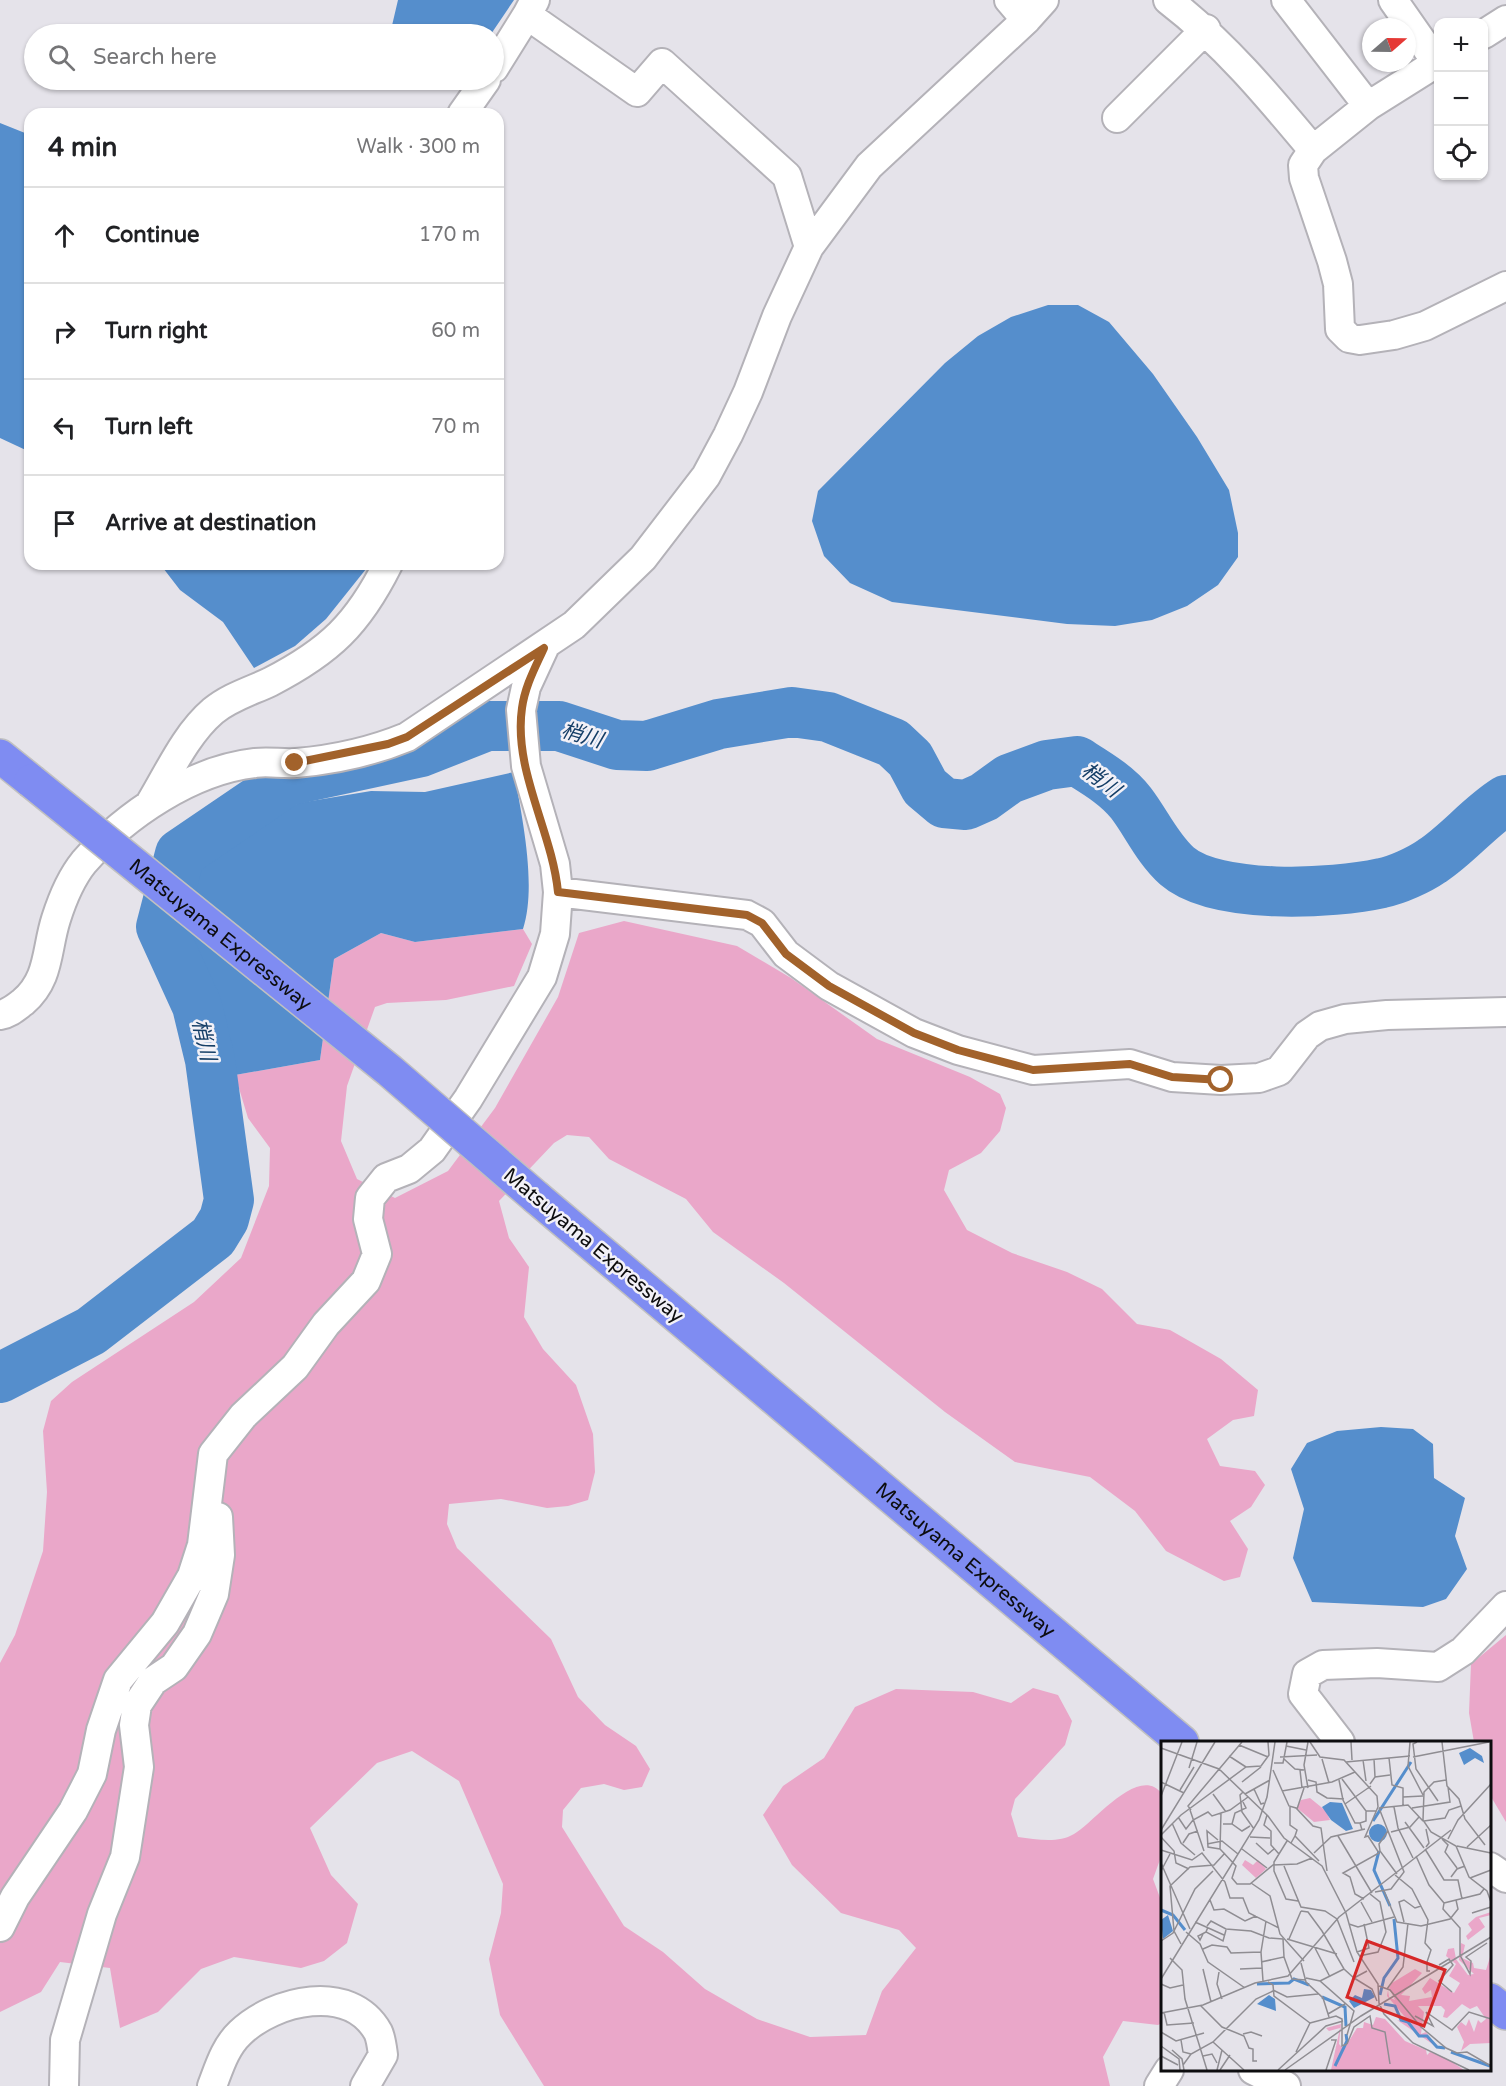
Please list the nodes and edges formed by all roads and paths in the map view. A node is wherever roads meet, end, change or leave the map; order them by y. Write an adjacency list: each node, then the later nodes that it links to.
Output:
1 (1168, 0): 7 (street)
2 (1286, 0): 13 (street)
3 (1393, 0): 10 (street)
4 (531, 7): 9 (street); 17 (street)
5 (1026, 7): 17 (street)
6 (1506, 20): 8 (street)
7 (1206, 29): 15 (street); 16 (street)
8 (1488, 31)
9 (504, 52)
10 (1434, 56)
11 (1434, 65): 13 (street)
12 (479, 90): 14 (street)
13 (1368, 106): 16 (street)
14 (466, 108)
15 (1117, 117)
16 (1313, 150): 18 (street)
17 (809, 248): 20 (street)
18 (1506, 286)
19 (385, 570): 22 (street)
20 (544, 648): 22 (street); 23 (street)
21 (0, 756): 28 (highway, Matsuyama Expressway, bridge)
22 (150, 802): 25 (street)
23 (558, 892): 24 (street); 26 (street)
24 (1506, 1012)
25 (0, 1015)
26 (208, 1489): 32 (street); 37 (street)
27 (1506, 1606): 29 (street)
28 (1180, 1741)
29 (1338, 1741)
30 (1491, 1868): 31 (street)
31 (1506, 1878)
32 (0, 1927)
33 (1491, 2001): 34 (highway)
34 (1506, 2013)
35 (1168, 2071): 40 (street)
36 (1255, 2071): 41 (street)
37 (64, 2086)
38 (212, 2086): 39 (street)
39 (365, 2086)
40 (1159, 2086)
41 (1286, 2086)

